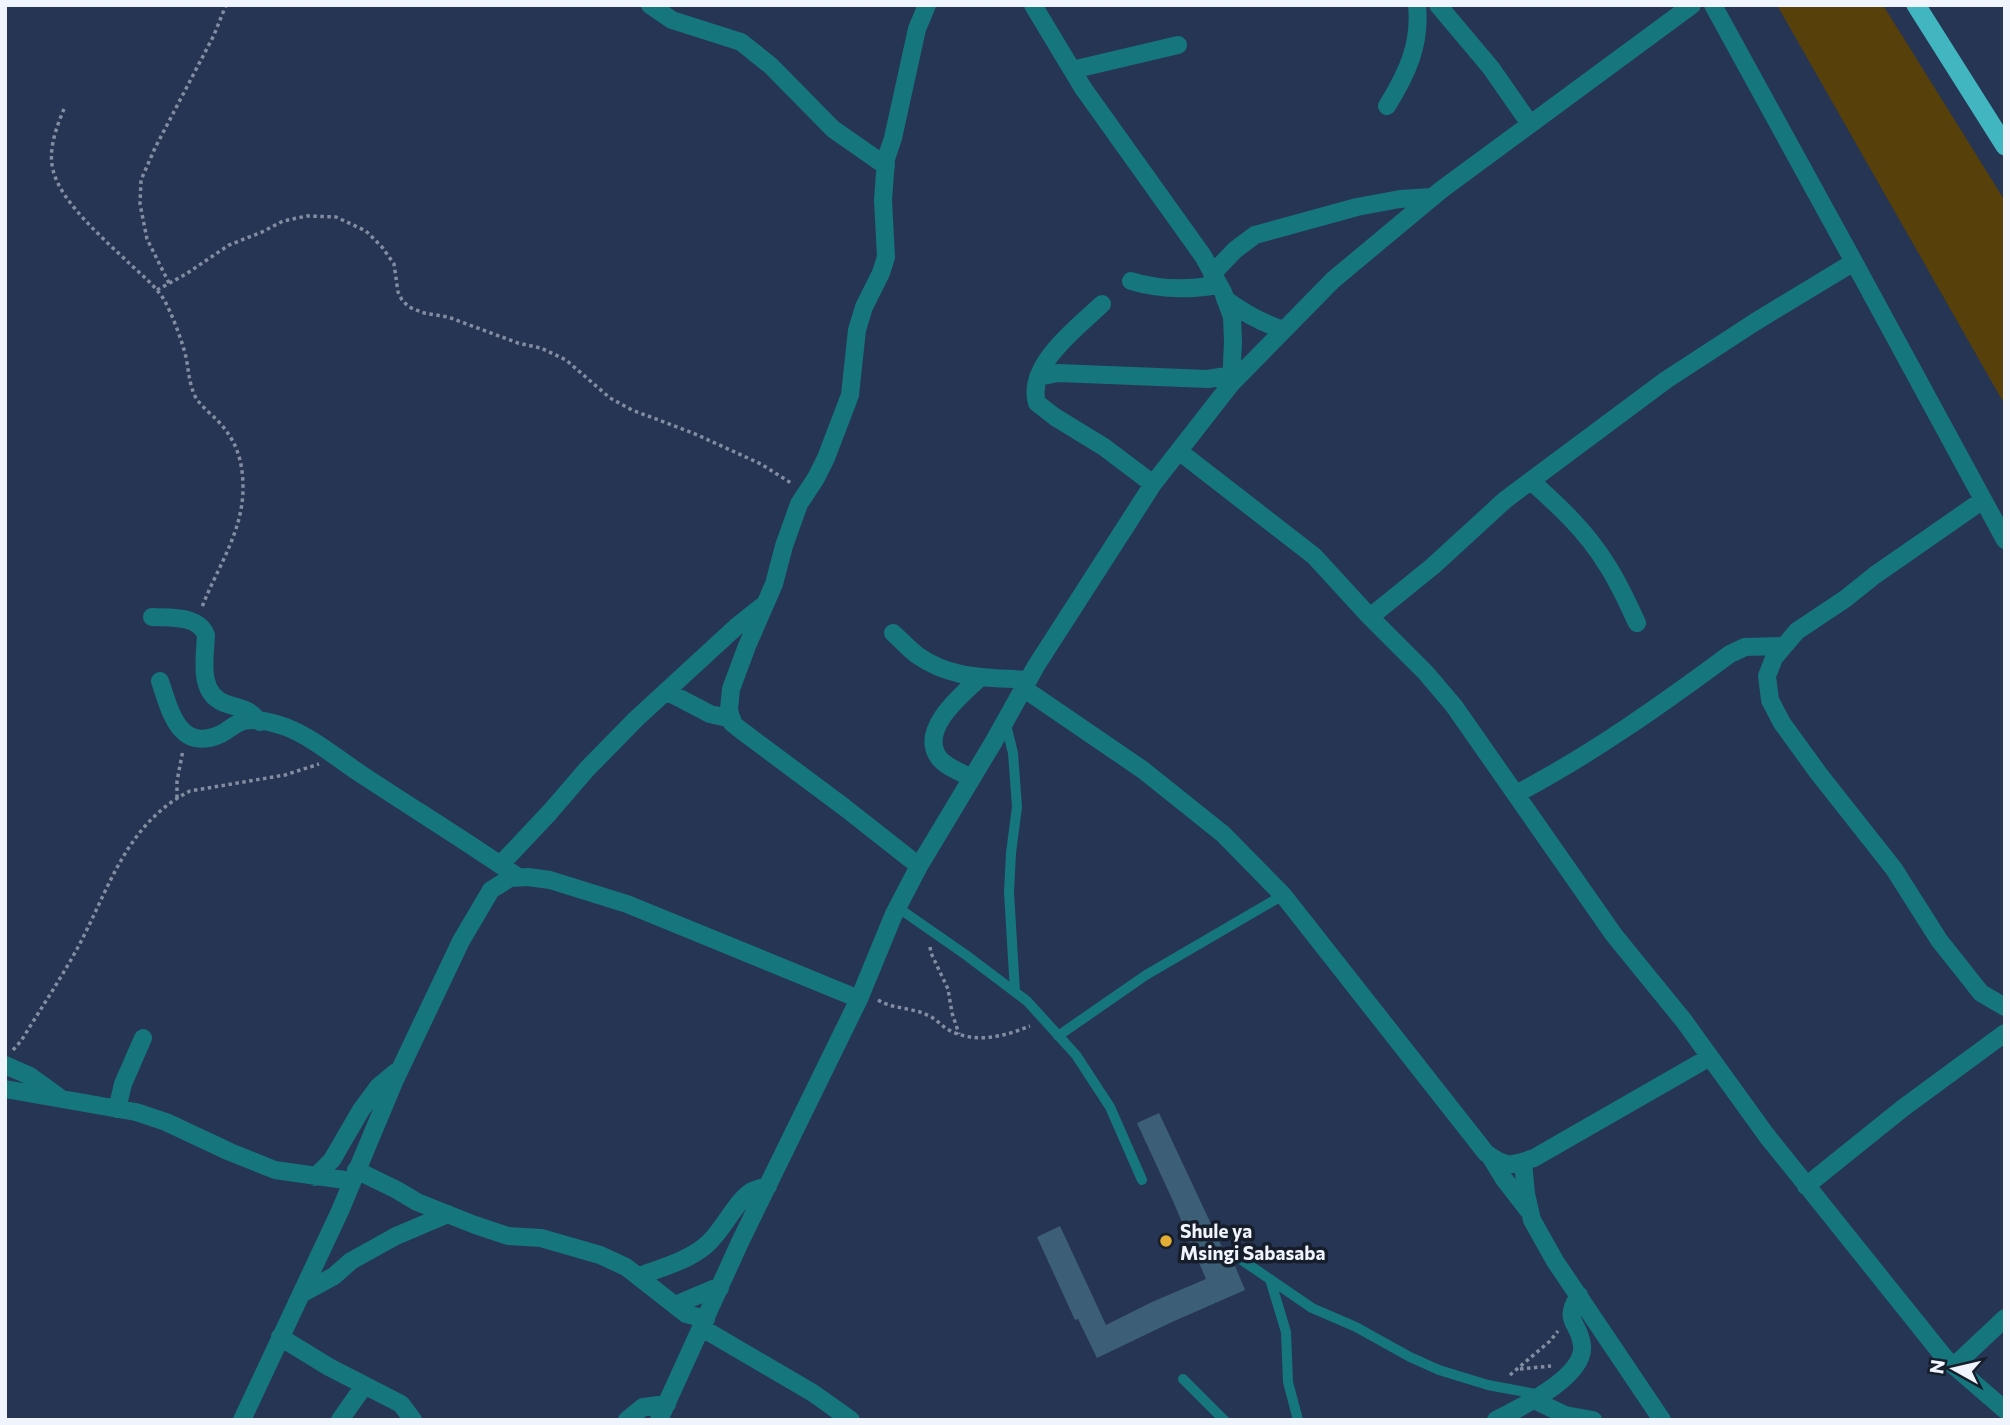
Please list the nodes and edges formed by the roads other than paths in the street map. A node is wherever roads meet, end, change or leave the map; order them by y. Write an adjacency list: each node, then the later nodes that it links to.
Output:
1 (650, 5): 15 (street)
2 (927, 5): 15 (street)
3 (1033, 5): 10 (street)
4 (1417, 5): 11 (street)
5 (1438, 5): 13 (street)
6 (1692, 5): 13 (street)
7 (1713, 5): 17 (street)
8 (1916, 5): 12 (highway)
9 (1178, 45): 10 (street)
10 (1072, 70): 19 (street)
11 (1387, 106)
12 (1996, 121): 14 (highway)
13 (1530, 124): 16 (street)
14 (2005, 146)
15 (886, 166): 29 (street)
16 (1433, 197): 19 (street); 21 (street)
17 (1854, 262): 25 (street); 27 (street)
18 (1131, 281): 19 (street)
19 (1219, 286): 21 (street); 23 (street)
20 (1102, 304): 22 (street)
21 (1284, 330): 23 (street)
22 (1038, 377): 23 (street); 26 (street)
23 (1231, 380): 24 (street)
24 (1180, 452): 26 (street); 30 (street)
25 (1531, 481): 30 (street); 32 (street)
26 (1153, 484): 37 (street)
27 (1983, 500): 28 (street); 34 (street)
28 (2005, 540)
29 (765, 605): 38 (street); 39 (street)
30 (1370, 617): 43 (street)
31 (152, 618): 41 (street)
32 (1637, 623)
33 (893, 633): 35 (street)
34 (1784, 646): 43 (street); 51 (street)
35 (981, 677): 37 (street); 42 (street)
36 (160, 681): 41 (street)
37 (1026, 684): 40 (street); 47 (street)
38 (666, 691): 39 (street); 44 (street)
39 (732, 719): 45 (street)
40 (1005, 721): 42 (street); 50 (lane)
41 (260, 722): 44 (street)
42 (971, 778): 45 (street)
43 (1516, 794): 56 (street)
44 (500, 865): 46 (street)
45 (919, 866): 48 (street)
46 (519, 877): 49 (street); 57 (street)
47 (1283, 895): 53 (lane); 61 (street)
48 (897, 907): 49 (street); 50 (lane)
49 (861, 992): 66 (street)
50 (1015, 992): 53 (lane)
51 (2005, 1007)
52 (2005, 1033): 67 (street)
53 (1058, 1036): 65 (lane)
54 (143, 1038): 60 (street)
55 (9, 1057): 59 (street)
56 (1710, 1057): 62 (street); 67 (street)
57 (400, 1069): 63 (street); 64 (street)
58 (5, 1089): 59 (street)
59 (60, 1098): 60 (street)
60 (117, 1109): 64 (street)
61 (1490, 1156): 62 (street); 69 (street)
62 (1523, 1162): 69 (street)
63 (354, 1176): 64 (street); 68 (street); 74 (street)
64 (315, 1177)
65 (1142, 1180)
66 (768, 1186): 71 (street); 73 (street)
67 (1807, 1186): 80 (street)
68 (448, 1213): 71 (street); 74 (street)
69 (1531, 1214): 75 (street)
70 (1233, 1254): 72 (lane)
71 (639, 1276): 76 (street)
72 (1269, 1279): 83 (lane); 92 (lane)
73 (720, 1288): 76 (street); 78 (street)
74 (301, 1294): 79 (street)
75 (1579, 1295): 83 (street); 95 (street)
76 (675, 1305): 78 (street)
77 (2005, 1318): 80 (street)
78 (704, 1324): 85 (street); 90 (street)
79 (280, 1337): 82 (street); 86 (street)
80 (1954, 1366): 84 (street)
81 (1183, 1379): 91 (lane)
82 (364, 1386): 87 (street); 88 (street)
83 (1538, 1398): 93 (street); 94 (street)
84 (2005, 1410)
85 (663, 1412): 89 (street)
86 (242, 1420)
87 (340, 1420)
88 (413, 1420)
89 (627, 1420)
90 (851, 1420)
91 (1224, 1420)
92 (1297, 1420)
93 (1496, 1420)
94 (1593, 1420)
95 (1662, 1420)

